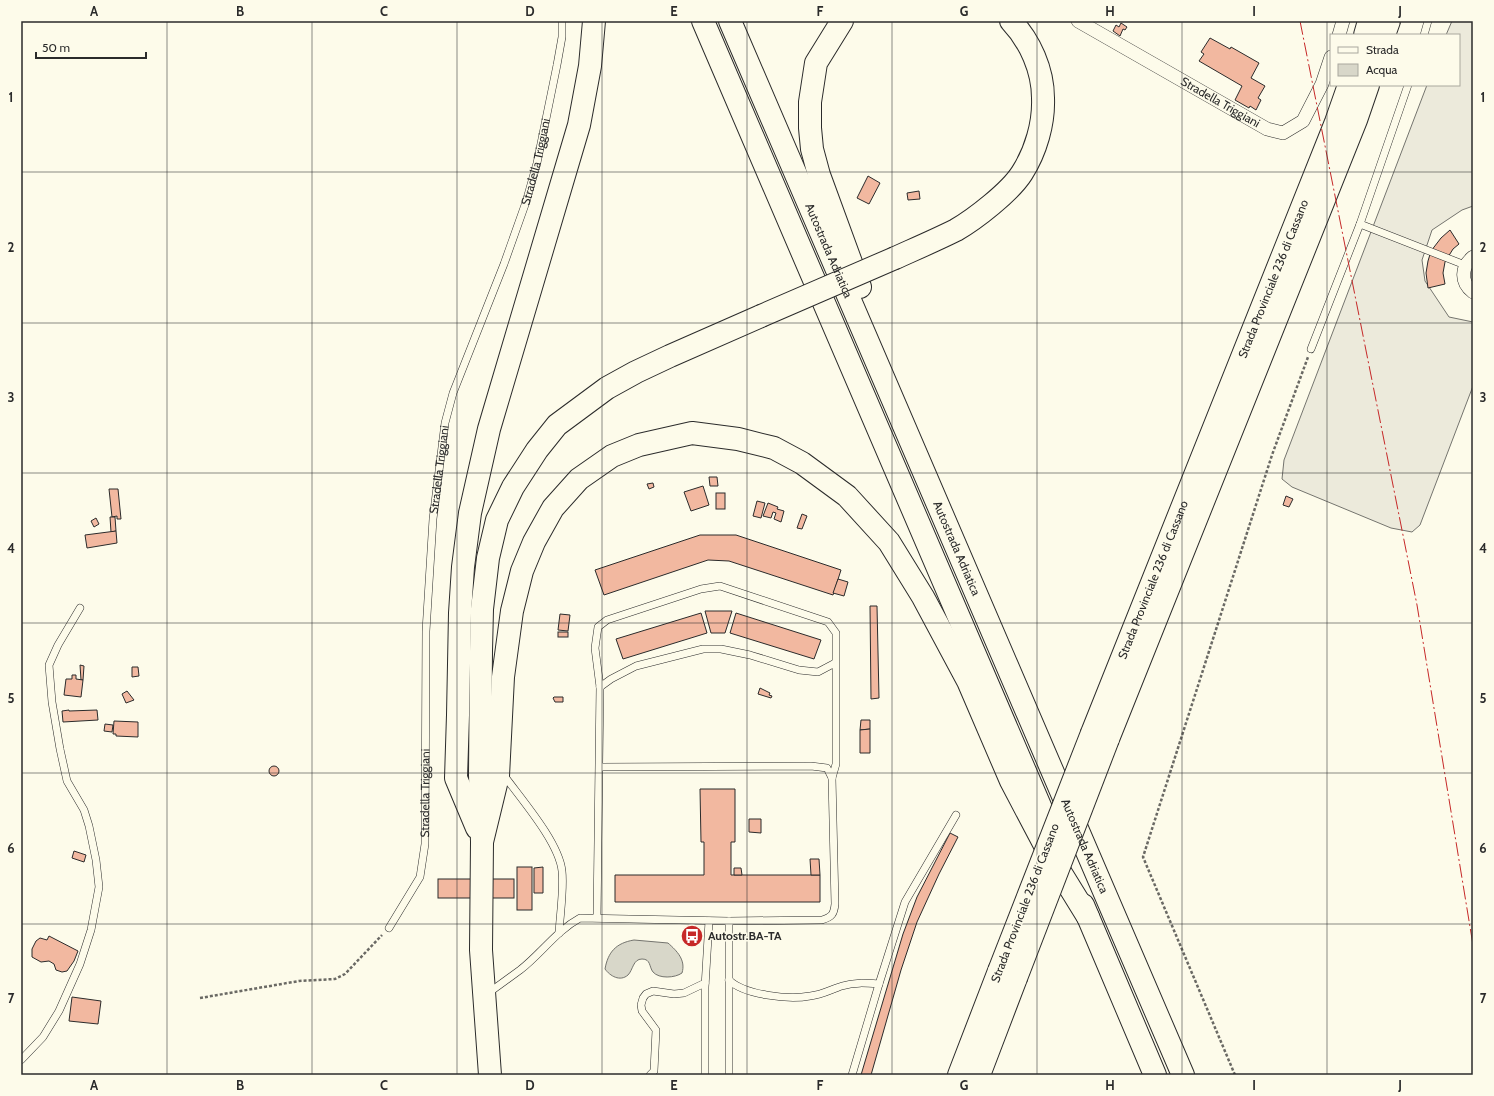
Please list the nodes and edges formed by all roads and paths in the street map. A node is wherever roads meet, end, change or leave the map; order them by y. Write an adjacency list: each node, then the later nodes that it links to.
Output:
1 (562, 21): 38 (lane, Stradella Triggiani)
2 (594, 21): 33 (highway)
3 (703, 21): 35 (highway, Autostrada Adriatica)
4 (730, 21): 24 (highway, Autostrada Adriatica)
5 (842, 21): 24 (highway)
6 (1011, 21): 33 (highway, bridge)
7 (1078, 21): 16 (street, Stradella Triggiani)
8 (1343, 21): 12 (street)
9 (1369, 21): 13 (highway)
10 (1388, 21): 14 (highway)
11 (1428, 21): 15 (lane)
12 (1339, 34)
13 (1365, 34)
14 (1384, 34)
15 (1424, 34)
16 (1330, 60)
17 (1349, 86): 28 (highway, Strada Provinciale 236 di Cassano)
18 (1368, 86): 28 (highway, Strada Provinciale 236 di Cassano)
19 (1408, 86): 20 (lane)
20 (1360, 224): 21 (lane); 23 (lane)
21 (1469, 261): 22 (street)
22 (1473, 292)
23 (1311, 349): 56 (path)
24 (937, 501): 55 (highway, Autostrada Adriatica)
25 (80, 608): 46 (lane)
26 (835, 663): 27 (lane); 27 (lane); 31 (lane)
27 (600, 687): 30 (lane)
28 (1100, 736): 40 (highway, Strada Provinciale 236 di Cassano, bridge)
29 (498, 767): 33 (highway); 35 (highway); 39 (lane)
30 (600, 767): 31 (lane); 34 (lane)
31 (832, 778): 37 (lane)
32 (956, 815): 43 (lane)
33 (482, 842): 44 (highway)
34 (597, 918): 36 (lane); 39 (lane)
35 (1088, 918): 54 (highway, Autostrada Adriatica)
36 (710, 921): 37 (lane); 42 (lane)
37 (729, 921): 41 (lane)
38 (388, 928): 45 (path)
39 (559, 933): 44 (lane)
40 (1008, 975): 52 (highway, Strada Provinciale 236 di Cassano); 53 (highway, Strada Provinciale 236 di Cassano)
41 (729, 980): 43 (lane); 50 (lane)
42 (705, 983): 48 (lane); 49 (lane)
43 (879, 984): 51 (lane)
44 (484, 997): 47 (highway)
45 (200, 998)
46 (21, 1060)
47 (490, 1075)
48 (650, 1075)
49 (705, 1075)
50 (729, 1075)
51 (852, 1075)
52 (959, 1075)
53 (979, 1075)
54 (1155, 1075)
55 (1183, 1075)
56 (1235, 1075)

